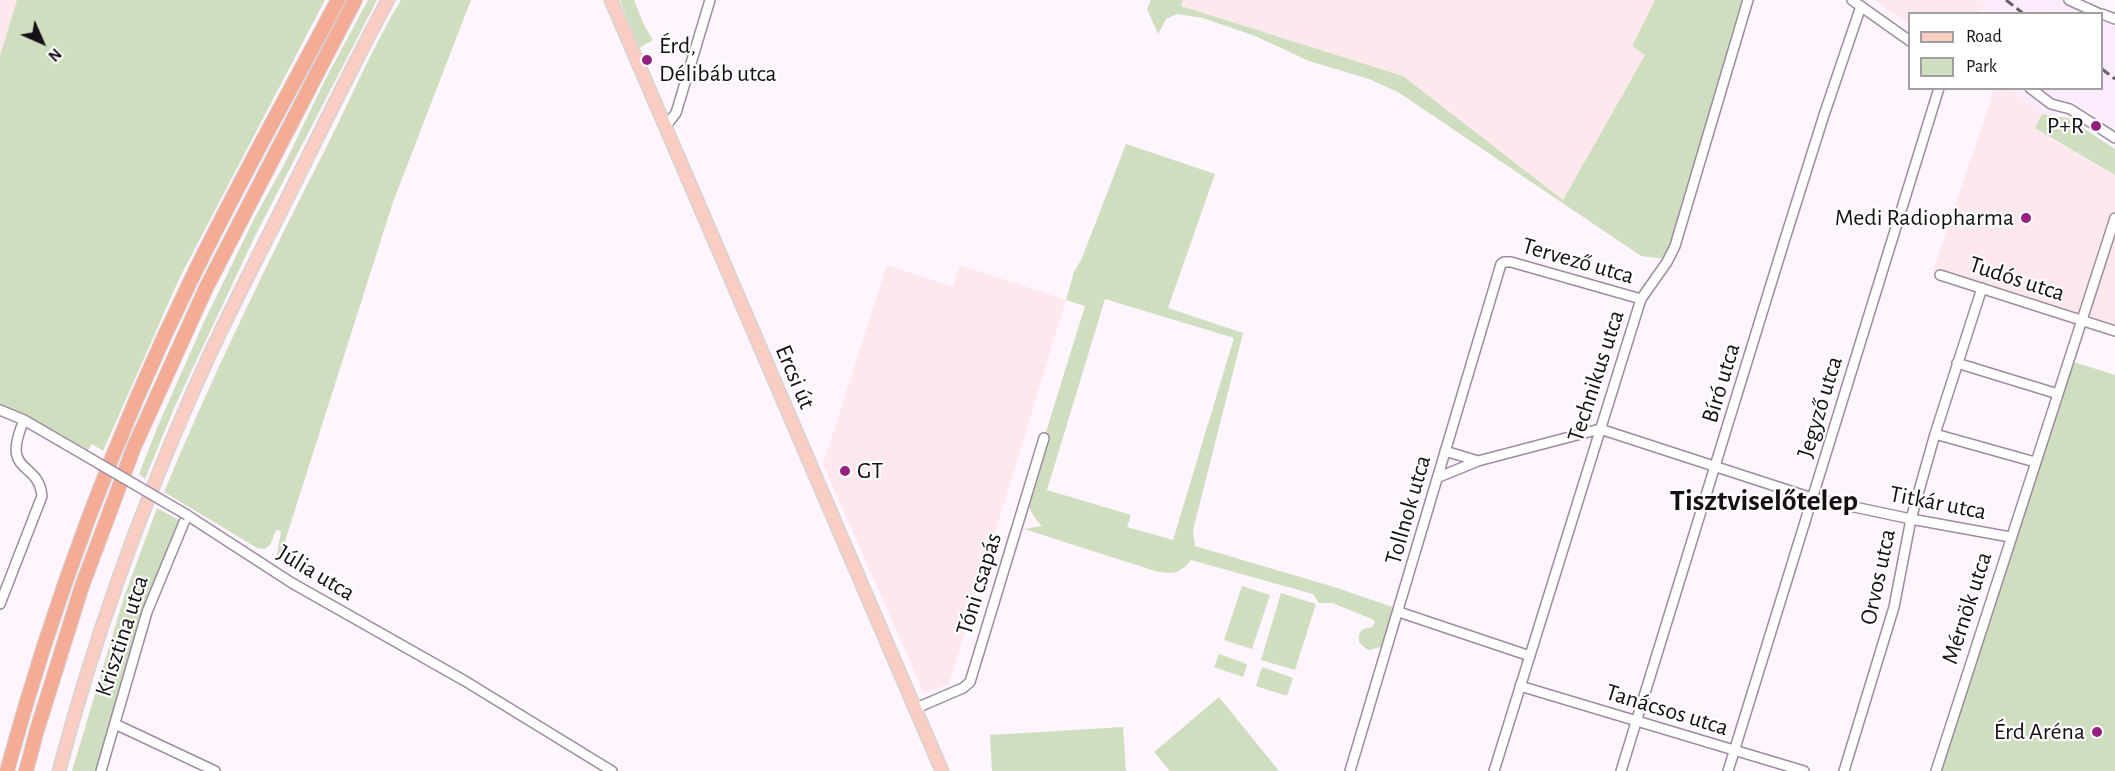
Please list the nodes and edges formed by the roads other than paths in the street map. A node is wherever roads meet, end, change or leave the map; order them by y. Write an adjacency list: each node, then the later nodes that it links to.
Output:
1 (339, 0): 47 (highway)
2 (355, 0): 48 (highway)
3 (388, 0): 49 (main road)
4 (611, 0): 14 (main road, Ercsi út)
5 (710, 0): 14 (street)
6 (1748, 0): 20 (street, Technikus utca)
7 (1852, 0): 10 (street)
8 (2069, 0): 9 (street)
9 (2088, 4)
10 (1861, 6): 11 (street); 33 (street, Bíró utca)
11 (1908, 40)
12 (1938, 90): 35 (street, Jegyző utca)
13 (2033, 90): 15 (street)
14 (664, 125): 43 (main road, Ercsi út)
15 (2115, 138)
16 (2115, 218): 21 (street, Mérnök utca)
17 (1504, 262): 20 (street, Tervező utca); 30 (street, Tollnok utca)
18 (1940, 275): 19 (street, Tudós utca)
19 (1982, 288): 21 (street, Tudós utca); 23 (street, Orvos utca)
20 (1641, 299): 27 (street, Technikus utca)
21 (2081, 321): 22 (street); 24 (street, Mérnök utca)
22 (2115, 331)
23 (1957, 363): 24 (street); 28 (street, Orvos utca)
24 (2058, 394): 32 (street, Mérnök utca)
25 (0, 410): 26 (street, Júlia utca)
26 (24, 420): 36 (street, Júlia utca, bridge); 39 (street)
27 (1600, 429): 31 (street); 33 (street, Titkár utca); 41 (street, Technikus utca)
28 (1935, 434): 32 (street); 37 (street, Orvos utca)
29 (1044, 438): 43 (street, Tóni csapás)
30 (1445, 451): 31 (street); 34 (street, Tollnok utca)
31 (1478, 460): 34 (street)
32 (2035, 462): 38 (street, Mérnök utca)
33 (1716, 466): 35 (street, Titkár utca); 44 (street, Bíró utca)
34 (1439, 477): 40 (street, Tollnok utca)
35 (1812, 498): 37 (street, Titkár utca); 46 (street, Jegyző utca)
36 (187, 515): 45 (street, Krisztina utca); 52 (street, Júlia utca)
37 (1911, 519): 38 (street, Titkár utca); 59 (street, Orvos utca)
38 (2010, 537): 60 (street, Mérnök utca)
39 (0, 604)
40 (1399, 612): 41 (street); 54 (street, Tollnok utca)
41 (1530, 656): 42 (street, Technikus utca)
42 (1520, 686): 44 (street, Tanácsos utca); 55 (street, Technikus utca)
43 (914, 709): 53 (main road, Ercsi út)
44 (1637, 721): 46 (street, Tanácsos utca); 56 (street, Bíró utca)
45 (115, 724): 50 (street, Krisztina utca); 51 (street)
46 (1734, 750): 57 (street, Jegyző utca); 58 (street, Tanácsos utca)
47 (7, 771)
48 (26, 771)
49 (59, 771)
50 (101, 771)
51 (215, 771)
52 (612, 771)
53 (942, 771)
54 (1350, 771)
55 (1494, 771)
56 (1622, 771)
57 (1728, 771)
58 (1804, 771)
59 (1844, 771)
60 (1936, 771)

